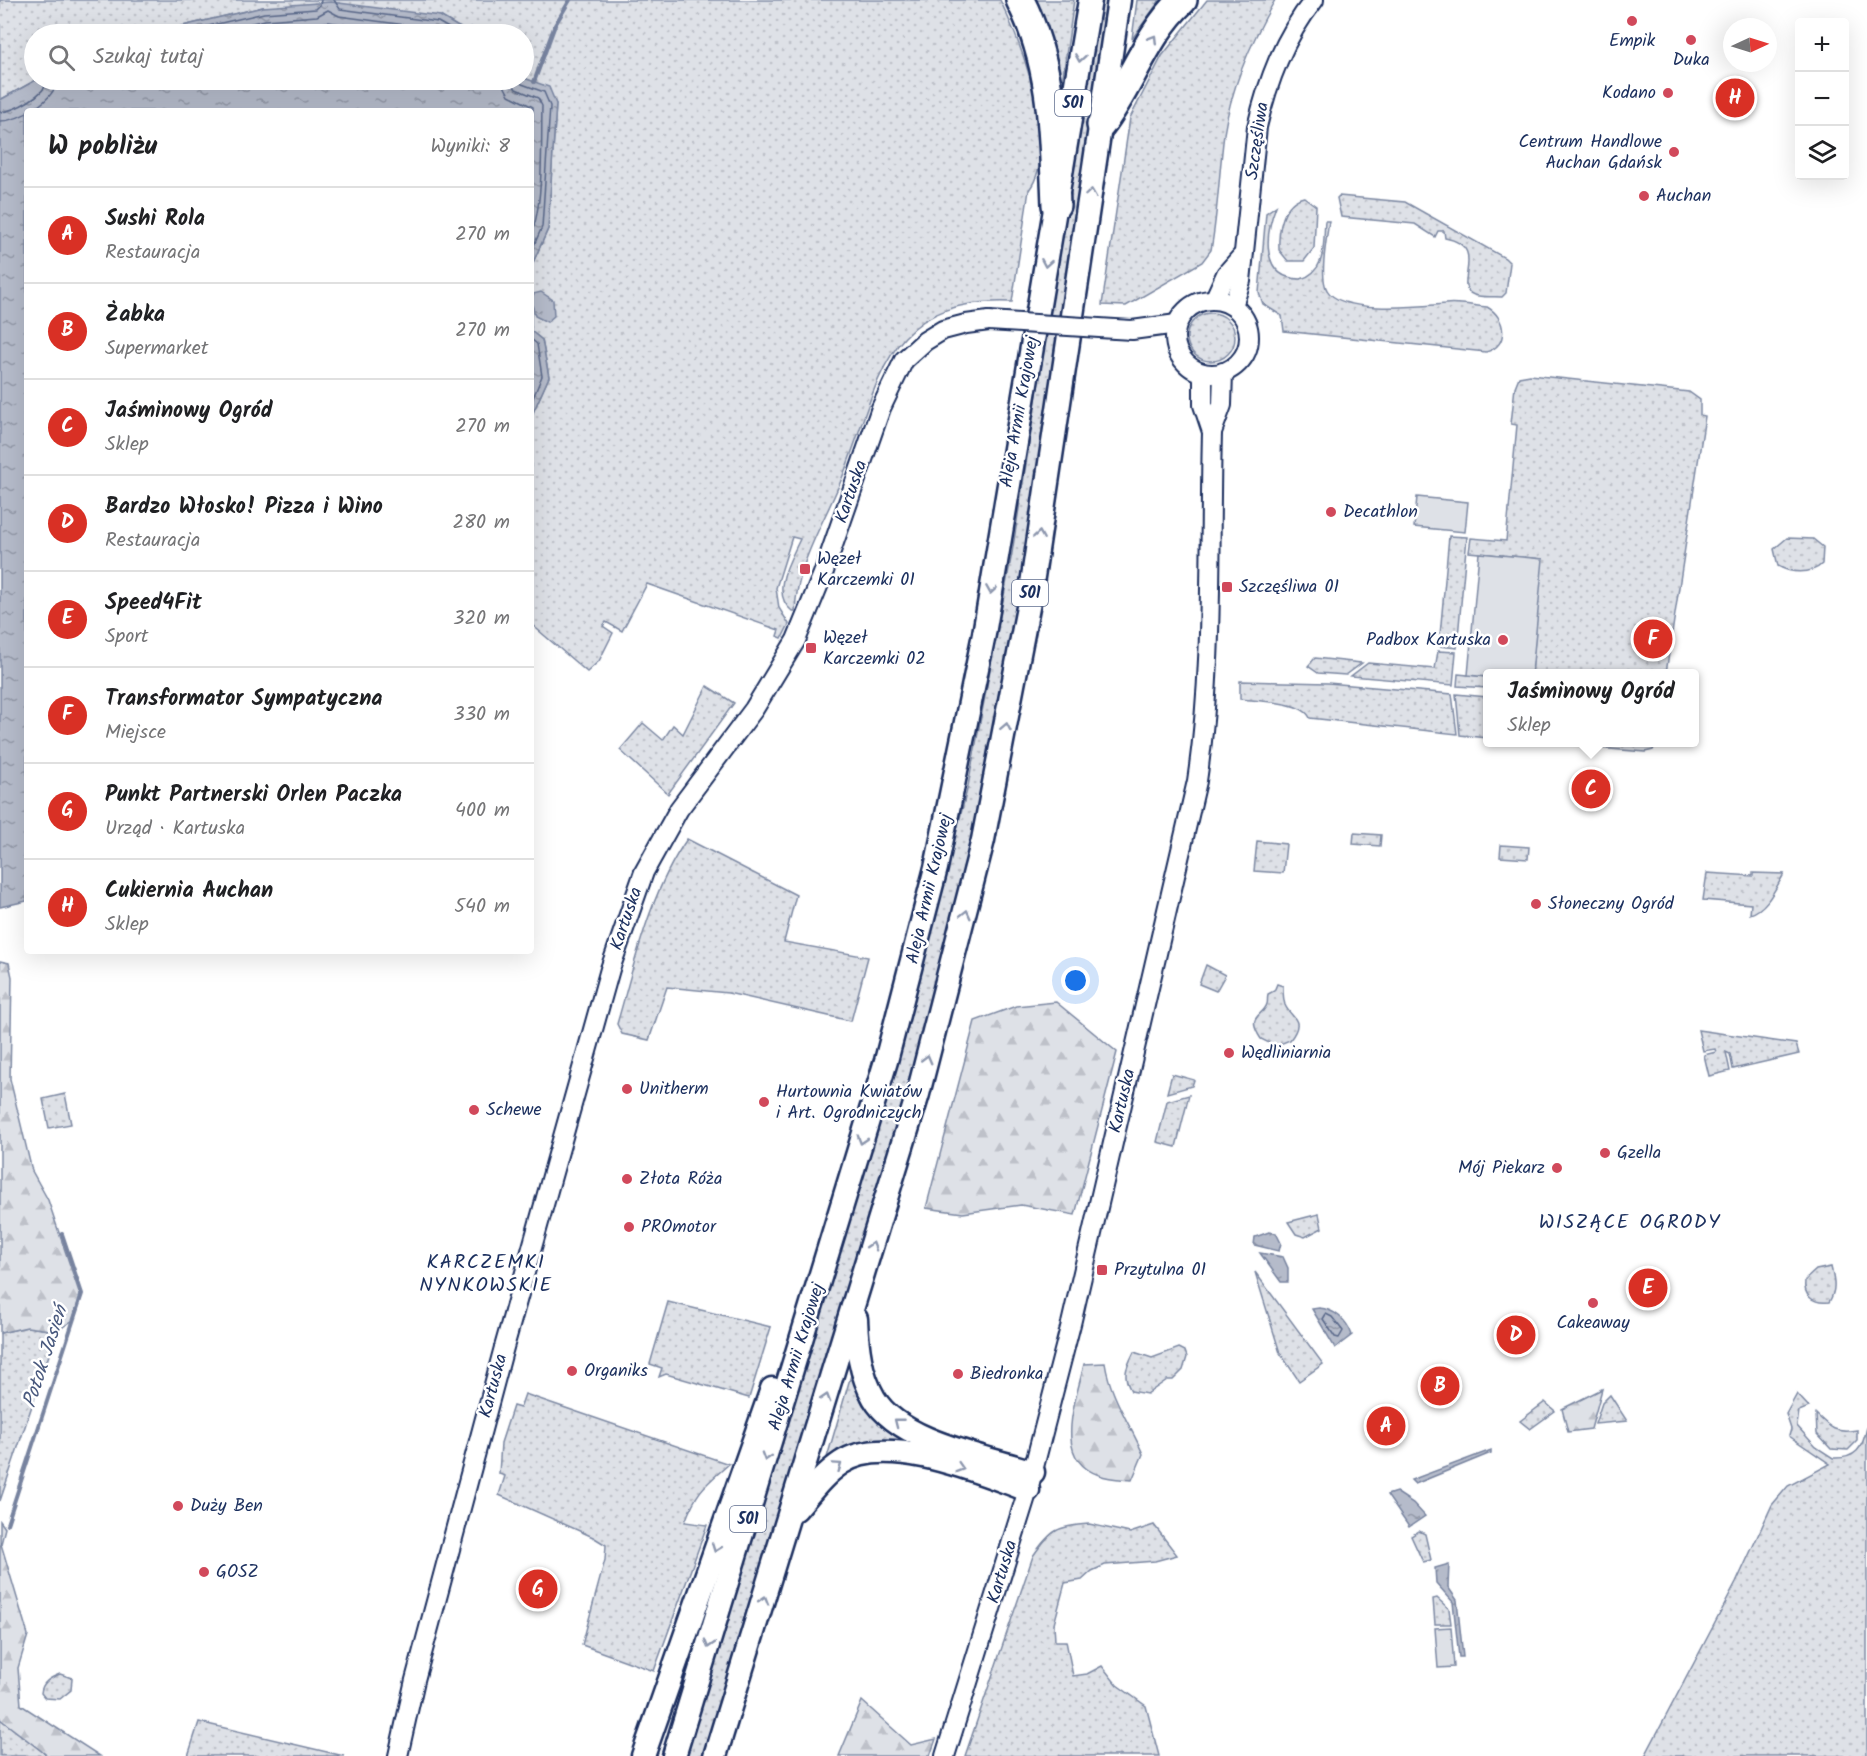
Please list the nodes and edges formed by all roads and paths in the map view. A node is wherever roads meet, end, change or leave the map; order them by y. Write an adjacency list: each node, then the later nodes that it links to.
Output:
1 (1020, 0): 7 (highway)
2 (1090, 0): 7 (main road, Aleja Armii Krajowej / 501, one-way to 7)
3 (1119, 0): 6 (main road, Aleja Armii Krajowej / 501)
4 (1183, 0): 6 (highway, one-way to 4)
5 (1314, 0): 8 (street, Szczęśliwa)
6 (1101, 125): 18 (main road, Aleja Armii Krajowej / 501, one-way to 6)
7 (1056, 205): 17 (main road, Aleja Armii Krajowej / 501, one-way to 17)
8 (1241, 257): 9 (street, Szczęśliwa); 10 (street, Szczęśliwa)
9 (1214, 300): 10 (street); 11 (street)
10 (1233, 306): 14 (street)
11 (1177, 324): 12 (street, Kartuska); 13 (street)
12 (1124, 330): 13 (street, Kartuska); 21 (street, Kartuska, bridge)
13 (1175, 344): 15 (street)
14 (1223, 372): 15 (street); 16 (street, Kartuska)
15 (1203, 373): 16 (street, Kartuska)
16 (1212, 432): 19 (street, Kartuska)
17 (820, 1281): 22 (main road, one-way to 22); 23 (main road, Aleja Armii Krajowej / 501, one-way to 23)
18 (855, 1302): 19 (main road, one-way to 18); 20 (main road, Aleja Armii Krajowej / 501, one-way to 18)
19 (1030, 1481): 20 (main road, one-way to 19); 25 (street, Kartuska)
20 (791, 1514): 24 (main road, Aleja Armii Krajowej / 501, one-way to 20)
21 (398, 1756)
22 (644, 1756)
23 (674, 1756)
24 (715, 1756)
25 (945, 1756)

